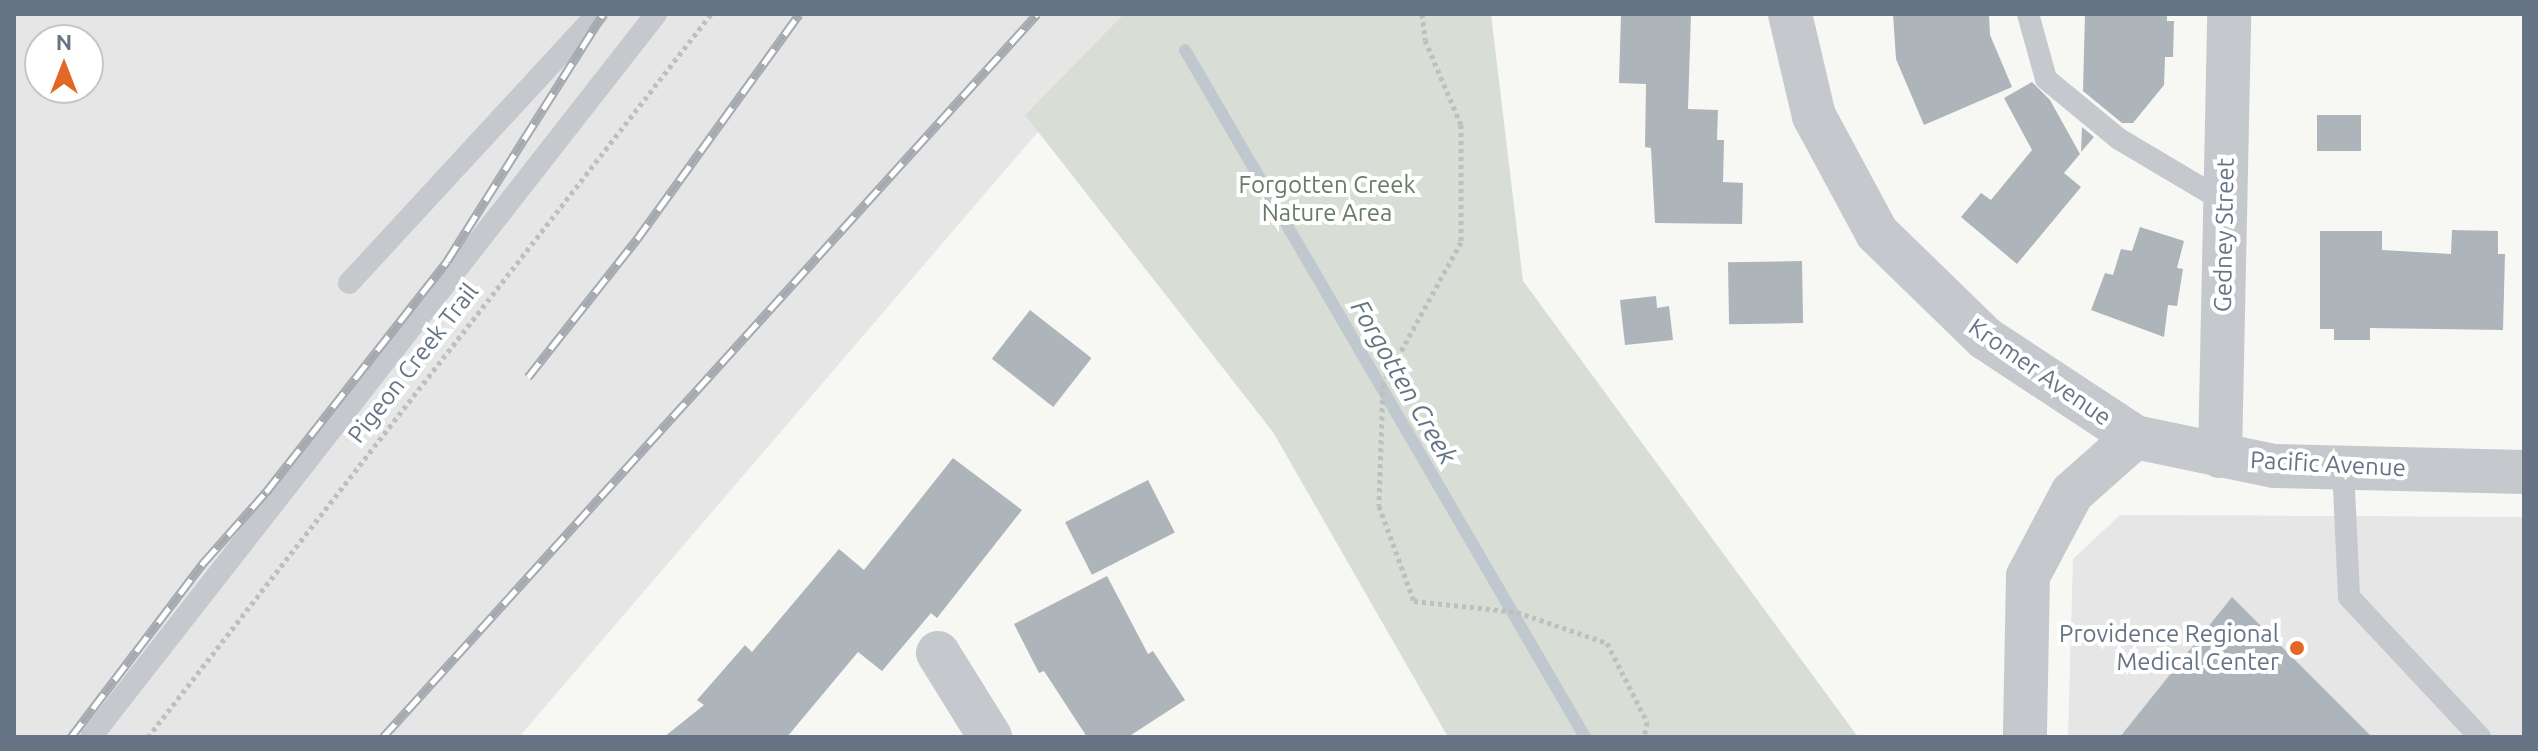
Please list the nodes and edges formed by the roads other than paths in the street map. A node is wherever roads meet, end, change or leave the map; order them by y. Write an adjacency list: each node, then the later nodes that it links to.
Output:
1 (597, 14): 7 (lane)
2 (656, 14): 13 (lane)
3 (1790, 14): 8 (street, Kromer Avenue)
4 (2028, 14): 6 (lane)
5 (2229, 14): 6 (street, Gedney Street)
6 (2225, 202): 9 (street, Gedney Street)
7 (349, 283)
8 (2135, 437): 9 (street, Pacific Avenue); 15 (street, Kromer Avenue)
9 (2220, 456): 10 (street, Pacific Avenue)
10 (2343, 468): 11 (street, Pacific Avenue); 16 (lane)
11 (2524, 472)
12 (938, 653): 14 (street)
13 (91, 737)
14 (990, 737)
15 (2025, 737)
16 (2480, 737)

